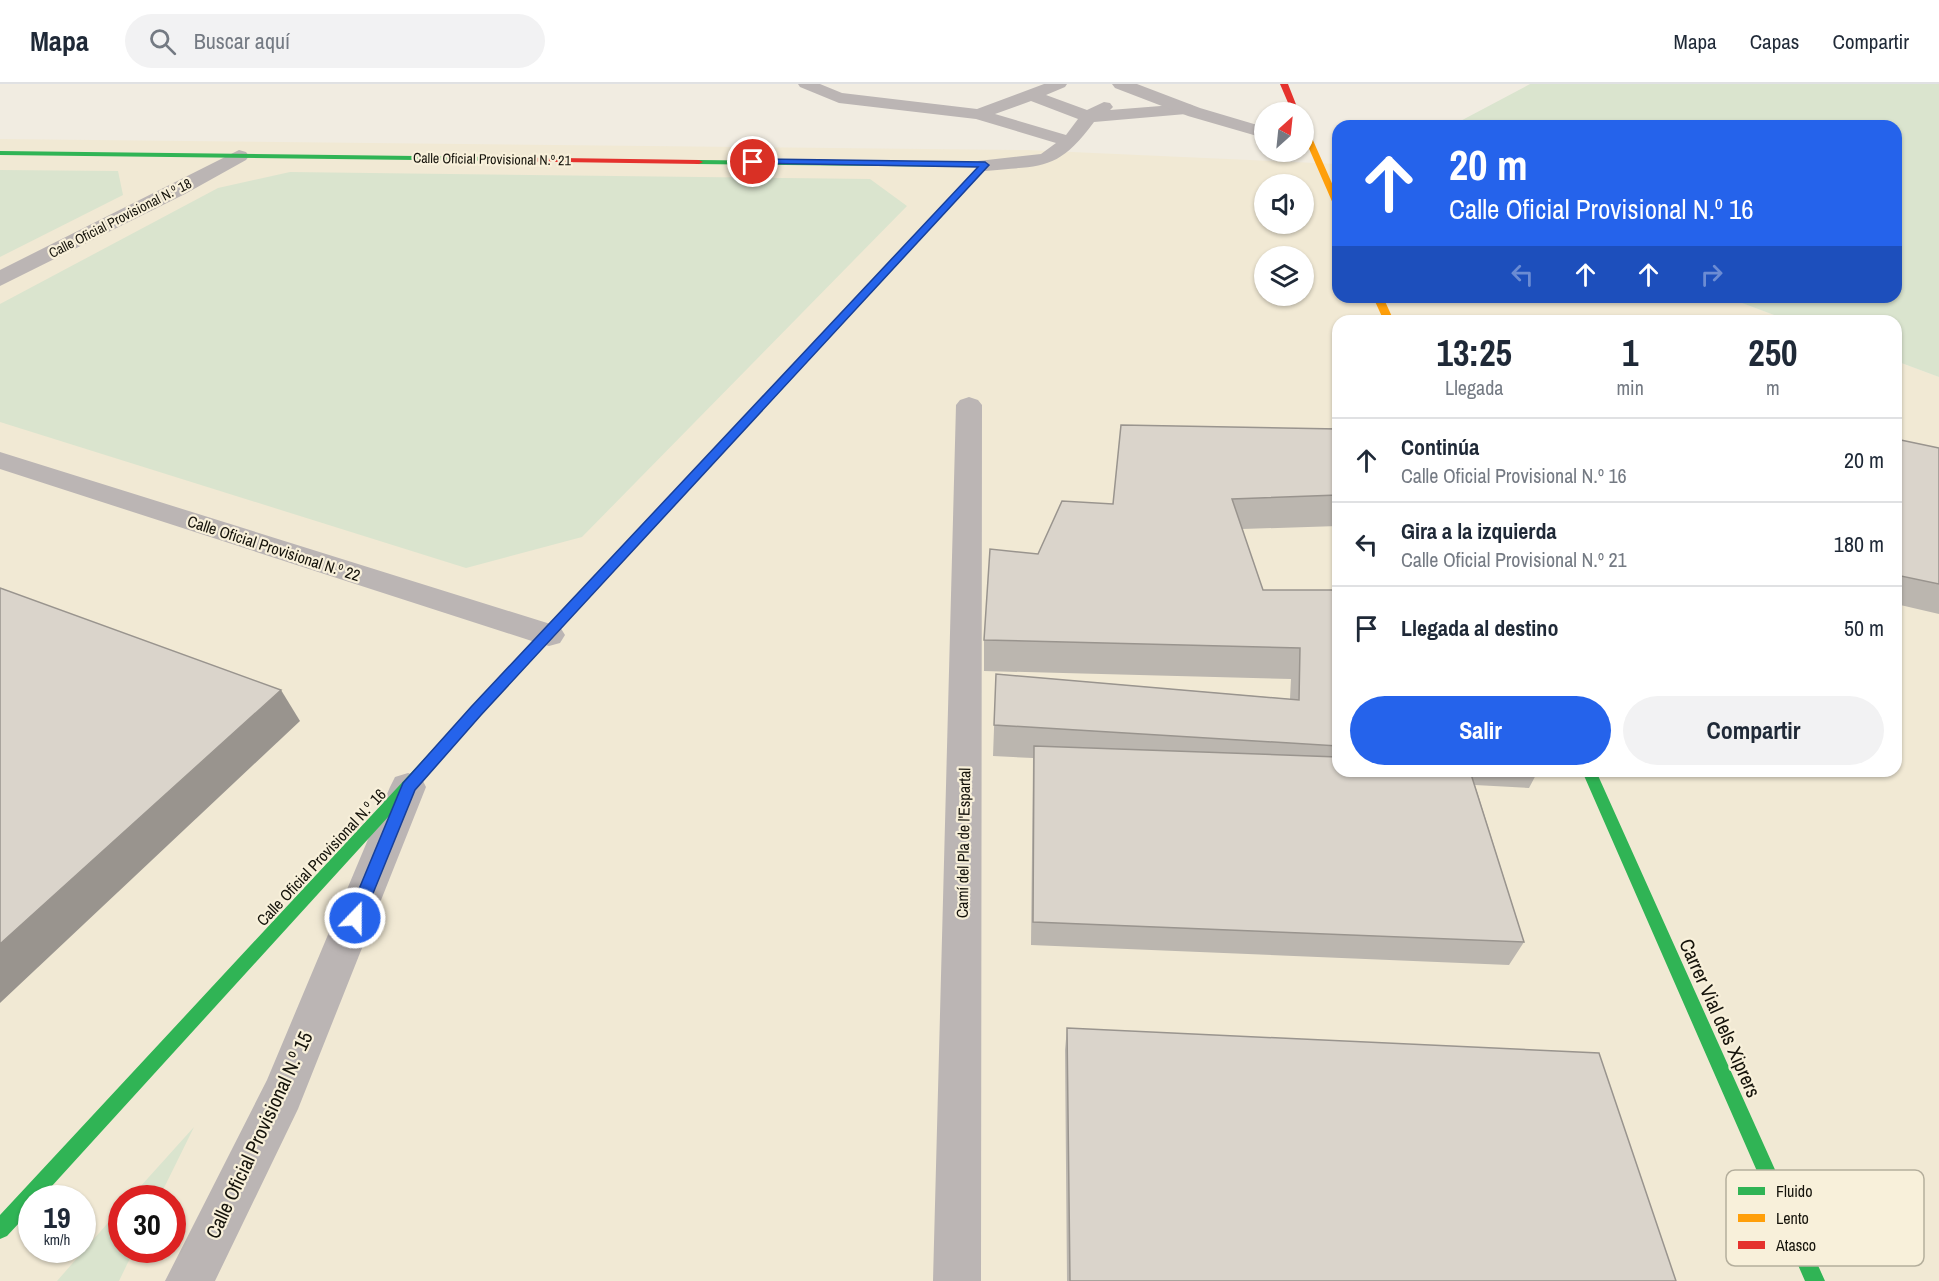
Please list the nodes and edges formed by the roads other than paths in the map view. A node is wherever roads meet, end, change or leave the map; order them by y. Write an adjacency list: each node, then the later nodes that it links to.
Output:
1 (807, 84): 6 (lane); 9 (lane)
2 (1005, 84): 8 (lane)
3 (1059, 84): 8 (lane)
4 (1284, 84): 10 (street)
5 (1127, 86): 11 (street); 13 (lane)
6 (915, 91): 9 (lane); 12 (lane)
7 (987, 94): 8 (lane)
8 (1031, 95): 12 (lane); 13 (lane)
9 (839, 98): 12 (lane)
10 (1292, 102)
11 (1186, 109): 13 (lane); 14 (street)
12 (978, 114): 15 (lane)
13 (1089, 117): 15 (lane)
14 (1254, 131)
15 (1070, 142): 19 (lane)
16 (0, 153): 18 (street, Calle Oficial Provisional N.º 21)
17 (1314, 155): 20 (street)
18 (239, 156): 19 (street, Calle Oficial Provisional N.º 21); 21 (street, Calle Oficial Provisional N.º 18)
19 (985, 165): 24 (street, Calle Oficial Provisional N.º 16)
20 (1332, 193)
21 (0, 279)
22 (969, 405): 31 (street, Camí del Pla de l'Espartal)
23 (0, 460): 24 (street, Calle Oficial Provisional N.º 22)
24 (549, 635): 26 (street, Calle Oficial Provisional N.º 16)
25 (1592, 777): 27 (street, Carrer Vial dels Xiprers)
26 (408, 787): 28 (street, Calle Oficial Provisional N.º 16); 30 (street, Calle Oficial Provisional N.º 15)
27 (1766, 1170)
28 (0, 1229)
29 (1808, 1266): 32 (street, Carrer Vial dels Xiprers)
30 (189, 1281)
31 (957, 1281)
32 (1815, 1281)

